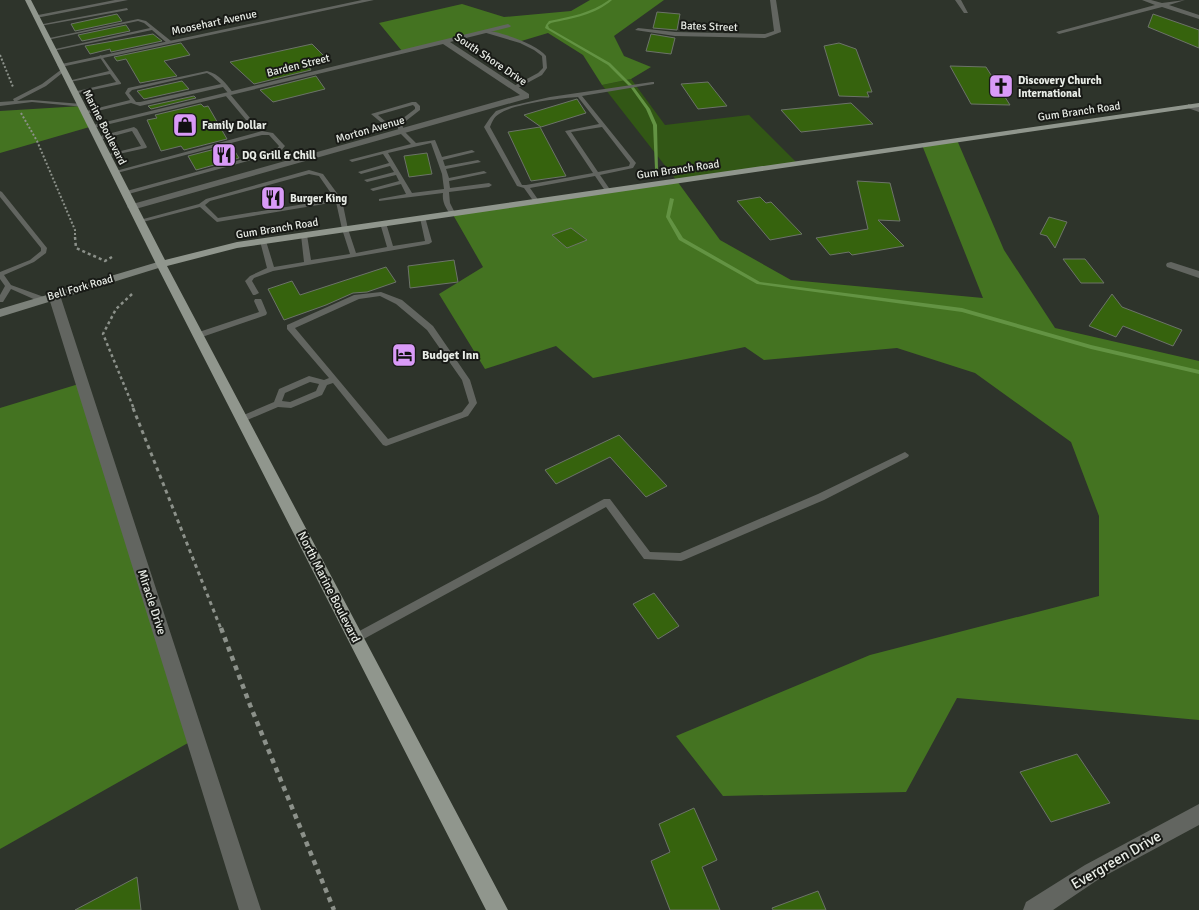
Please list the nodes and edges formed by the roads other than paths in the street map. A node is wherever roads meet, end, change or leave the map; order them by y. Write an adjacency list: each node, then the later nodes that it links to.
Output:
1 (28, 0): 11 (main road, Marine Boulevard)
2 (123, 0): 9 (lane); 11 (street)
3 (370, 0): 22 (street, Moosehart Avenue)
4 (773, 0): 17 (street, Bates Street)
5 (958, 0): 10 (street)
6 (1145, 0): 8 (street)
7 (1182, 0): 8 (street)
8 (1163, 5): 12 (street); 19 (street)
9 (127, 8): 13 (lane); 14 (lane)
10 (966, 12)
11 (36, 16): 14 (main road, Marine Boulevard)
12 (1199, 17)
13 (138, 20): 16 (lane); 20 (lane)
14 (40, 25): 20 (main road, Marine Boulevard)
15 (508, 26): 18 (street, Barden Street)
16 (154, 29): 22 (lane); 23 (lane)
17 (638, 30)
18 (485, 31): 21 (street, Barden Street); 30 (lane)
19 (1059, 32)
20 (47, 38): 23 (main road, Marine Boulevard)
21 (444, 41): 30 (street, South Shore Drive); 32 (street, Barden Street)
22 (169, 42): 24 (street, Moosehart Avenue)
23 (53, 50): 25 (main road, Marine Boulevard)
24 (101, 56): 25 (street, Moosehart Avenue); 26 (lane)
25 (62, 67): 27 (main road, Marine Boulevard); 36 (lane)
26 (112, 72): 27 (lane); 31 (lane)
27 (70, 81): 31 (main road, Marine Boulevard)
28 (652, 83): 33 (lane)
29 (224, 85): 32 (lane); 35 (lane); 35 (lane)
30 (514, 88): 34 (street, South Shore Drive)
31 (75, 93): 39 (main road, Marine Boulevard)
32 (229, 93): 40 (street, Barden Street); 41 (lane)
33 (579, 95): 42 (lane); 67 (lane)
34 (526, 96): 44 (street, Morton Avenue)
35 (133, 101): 39 (lane)
36 (8, 103): 37 (lane); 39 (lane)
37 (0, 104)
38 (1196, 107): 70 (main road, Gum Branch Road)
39 (84, 109): 43 (main road, Marine Boulevard)
40 (134, 116): 43 (street, Barden Street); 45 (lane)
41 (248, 119)
42 (603, 124): 62 (lane); 62 (lane)
43 (93, 126): 46 (main road, Marine Boulevard)
44 (400, 128): 44 (lane); 47 (lane); 53 (street, Morton Avenue)
45 (134, 129): 46 (lane); 50 (lane)
46 (98, 138): 50 (main road, Marine Boulevard)
47 (414, 144): 48 (lane); 51 (lane)
48 (385, 152): 52 (lane); 55 (lane)
49 (472, 152): 51 (lane)
50 (107, 156): 57 (main road, Marine Boulevard)
51 (439, 159): 56 (lane)
52 (352, 160)
53 (294, 162): 58 (lane); 78 (street, Morton Avenue)
54 (478, 162): 56 (lane)
55 (392, 164): 59 (lane); 60 (lane)
56 (442, 168): 64 (lane)
57 (115, 172): 71 (main road, Marine Boulevard); 71 (lane)
58 (309, 172): 74 (lane); 77 (lane)
59 (361, 172)
60 (397, 173): 63 (lane); 65 (lane)
61 (484, 173): 64 (lane)
62 (597, 175): 67 (lane); 70 (lane)
63 (367, 180)
64 (446, 180): 69 (lane)
65 (402, 182): 68 (lane); 73 (lane)
66 (489, 184): 69 (lane)
67 (526, 187): 76 (lane)
68 (373, 190)
69 (446, 191): 73 (lane); 79 (lane)
70 (608, 191): 76 (main road, Gum Branch Road)
71 (125, 193): 78 (main road, Marine Boulevard)
72 (0, 194): 92 (lane)
73 (410, 195): 75 (lane)
74 (339, 200): 77 (lane); 83 (lane)
75 (381, 200)
76 (536, 201): 79 (main road, Gum Branch Road)
77 (201, 205): 81 (lane)
78 (132, 207): 81 (main road, Marine Boulevard)
79 (452, 214): 80 (main road, Gum Branch Road)
80 (423, 218): 82 (main road, Gum Branch Road); 86 (lane)
81 (139, 221): 89 (main road, Marine Boulevard)
82 (383, 224): 83 (main road, Gum Branch Road); 86 (lane)
83 (345, 229): 84 (main road, Gum Branch Road); 87 (lane)
84 (304, 235): 85 (main road, Gum Branch Road); 88 (lane)
85 (263, 241): 89 (main road, Gum Branch Road); 91 (lane)
86 (390, 248): 87 (lane)
87 (354, 255): 88 (lane)
88 (308, 263): 91 (lane)
89 (161, 264): 95 (main road, Bell Fork Road); 98 (main road, North Marine Boulevard)
90 (1171, 265): 93 (street)
91 (271, 269): 98 (lane)
92 (0, 274): 94 (lane)
93 (1199, 275)
94 (9, 286): 95 (lane); 96 (lane)
95 (47, 297): 97 (main road, Bell Fork Road); 106 (street, Miracle Drive)
96 (0, 300)
97 (0, 313)
98 (199, 335): 102 (main road, North Marine Boulevard)
99 (334, 379): 99 (lane); 100 (lane)
100 (324, 383): 101 (lane); 101 (lane)
101 (277, 404): 102 (lane)
102 (242, 419): 104 (main road, North Marine Boulevard)
103 (905, 455): 104 (lane)
104 (356, 638): 107 (main road, North Marine Boulevard)
105 (1199, 814): 108 (street, Evergreen Drive)
106 (250, 910)
107 (497, 910)
108 (1034, 910)

